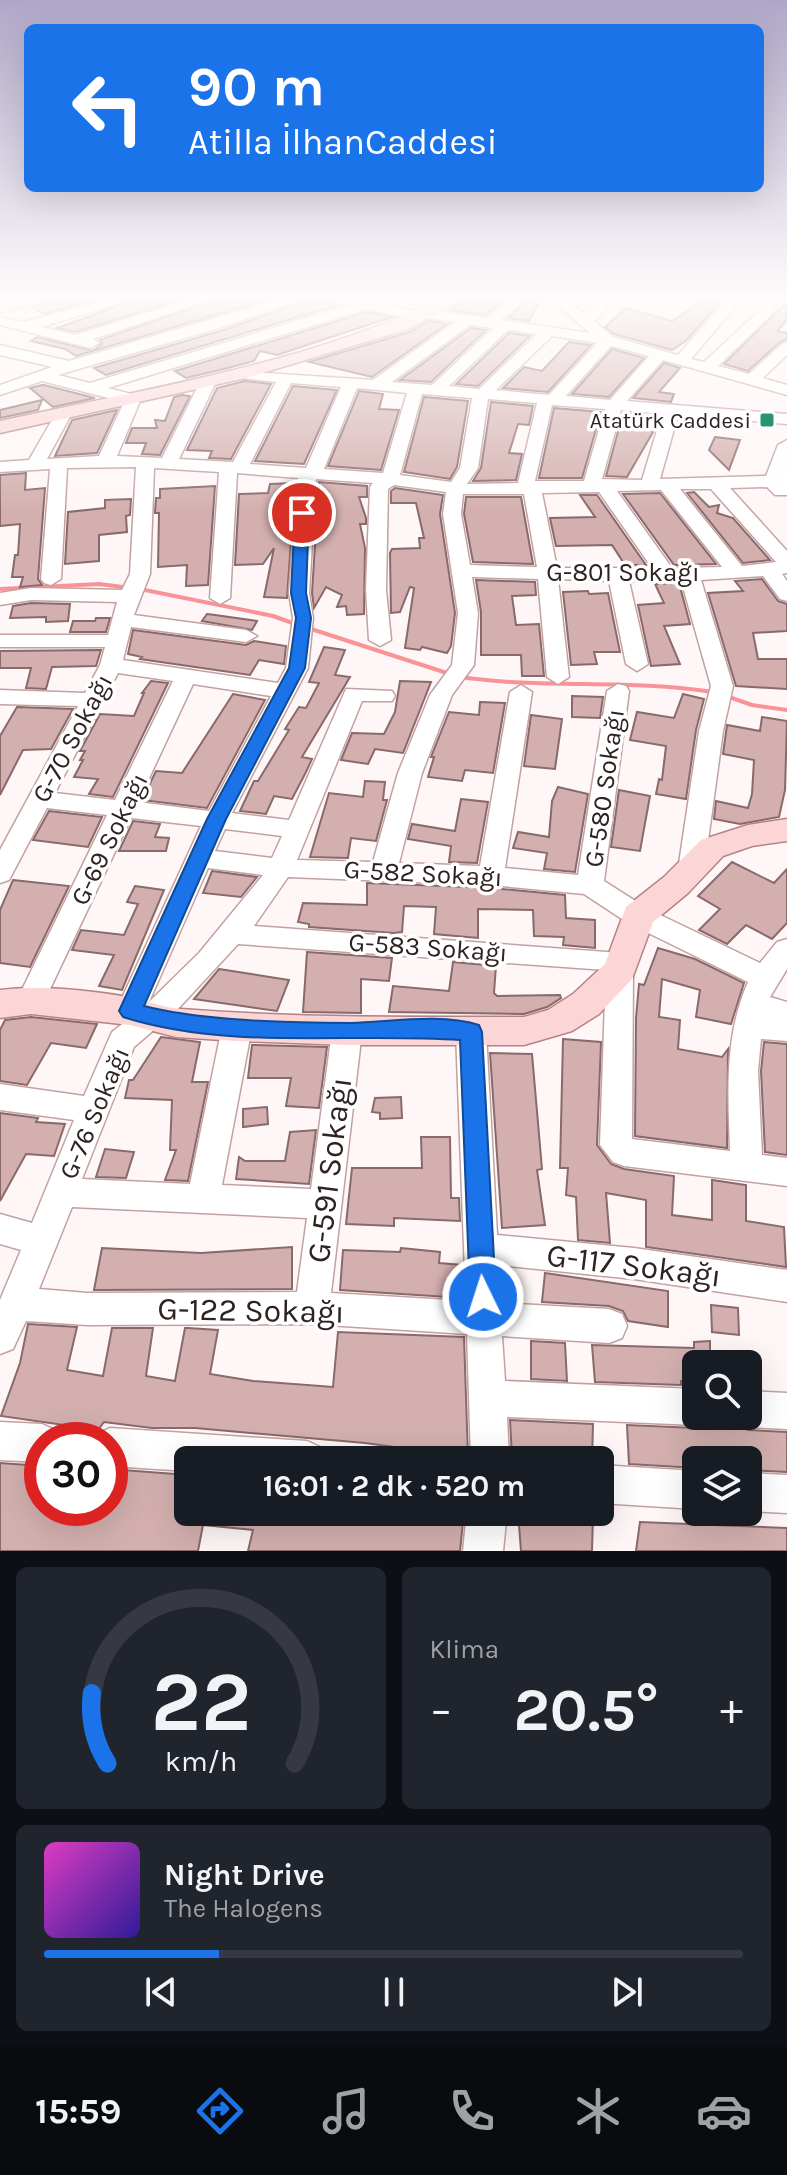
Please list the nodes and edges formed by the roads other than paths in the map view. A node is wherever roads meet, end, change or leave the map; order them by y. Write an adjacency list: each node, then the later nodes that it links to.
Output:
1 (65, 367): 13 (street)
2 (159, 367): 18 (street)
3 (261, 367): 12 (main road)
4 (402, 367): 17 (street)
5 (460, 367): 20 (street)
6 (511, 367): 24 (street)
7 (583, 367): 26 (street)
8 (648, 367): 27 (street)
9 (711, 367): 23 (street)
10 (768, 367): 23 (street)
11 (0, 374): 13 (street)
12 (239, 374): 14 (street); 15 (main road)
13 (38, 376): 18 (street); 21 (street)
14 (286, 378): 16 (street); 39 (street)
15 (208, 382): 25 (main road); 36 (street)
16 (351, 383): 17 (street); 40 (street)
17 (377, 385): 19 (street)
18 (94, 387): 25 (street)
19 (416, 388): 20 (street); 41 (street)
20 (437, 389): 24 (street)
21 (0, 390)
22 (787, 390): 23 (street)
23 (743, 393): 28 (street); 30 (street)
24 (484, 394): 26 (street); 47 (street)
25 (133, 399): 29 (main road); 33 (street)
26 (554, 399): 27 (street); 46 (street)
27 (614, 405): 28 (street); 45 (street)
28 (671, 410): 44 (street)
29 (64, 413): 31 (main road); 37 (street)
30 (787, 419)
31 (0, 427)
32 (787, 445): 42 (street)
33 (106, 461): 34 (street); 35 (street)
34 (145, 462): 36 (street); 57 (street, G-70 Sokağı)
35 (59, 463): 37 (street); 56 (street)
36 (168, 463): 39 (street)
37 (36, 464): 38 (street)
38 (0, 467)
39 (233, 468): 40 (street); 59 (street)
40 (313, 473): 41 (street); 69 (street)
41 (390, 479): 47 (street); 63 (street)
42 (779, 481): 43 (street); 48 (street)
43 (715, 482): 44 (street); 49 (street)
44 (658, 483): 45 (street); 54 (street)
45 (598, 484): 46 (street); 52 (street)
46 (532, 488): 47 (street); 51 (street)
47 (455, 489): 50 (street)
48 (787, 497)
49 (781, 566): 54 (street, G-801 Sokağı); 58 (street)
50 (459, 571): 51 (street, G-801 Sokağı); 82 (street)
51 (548, 572): 55 (street, G-801 Sokağı); 67 (street)
52 (665, 573): 53 (street, G-801 Sokağı); 55 (street, G-801 Sokağı)
53 (689, 573): 54 (street, G-801 Sokağı); 83 (street)
54 (737, 573)
55 (618, 575): 65 (street)
56 (51, 579)
57 (132, 589): 60 (street); 61 (street, G-70 Sokağı)
58 (787, 595)
59 (220, 598)
60 (0, 599)
61 (119, 630): 62 (street); 64 (street); 66 (street, G-70 Sokağı)
62 (246, 636)
63 (380, 640)
64 (0, 641)
65 (637, 664)
66 (111, 665): 68 (street); 73 (street, G-70 Sokağı)
67 (558, 677)
68 (185, 678): 69 (street); 76 (street, G-69 Sokağı)
69 (284, 691): 77 (street)
70 (618, 691): 86 (street, G-580 Sokağı)
71 (521, 692): 85 (street)
72 (384, 696): 78 (street, G-76 Sokağı)
73 (93, 700): 74 (street); 75 (street, G-70 Sokağı)
74 (2, 702)
75 (40, 799): 76 (street); 84 (street, G-70 Sokağı)
76 (125, 808): 77 (street); 91 (street, G-69 Sokağı)
77 (217, 819): 78 (street); 80 (street)
78 (295, 829): 81 (street, G-76 Sokağı)
79 (787, 829): 83 (main road)
80 (199, 858): 81 (street, G-582 Sokağı); 93 (street)
81 (281, 868): 82 (street, G-582 Sokağı); 88 (street, G-76 Sokağı)
82 (384, 870): 85 (street, G-582 Sokağı)
83 (691, 870): 87 (main road)
84 (0, 874)
85 (491, 876): 86 (street, G-582 Sokağı)
86 (590, 885): 87 (street, G-582 Sokağı)
87 (638, 916): 90 (main road); 92 (street, G-582 Sokağı)
88 (231, 934): 90 (street, G-583 Sokağı); 93 (street, G-76 Sokağı)
89 (787, 949): 92 (street)
90 (622, 965): 98 (main road); 101 (street)
91 (15, 1002): 93 (main road)
92 (756, 1003): 94 (street); 96 (street); 101 (street)
93 (142, 1013): 95 (main road); 100 (street, G-76 Sokağı)
94 (787, 1013)
95 (237, 1027): 97 (main road); 104 (street)
96 (787, 1030)
97 (347, 1031): 98 (main road); 105 (street, G-591 Sokağı)
98 (471, 1032): 108 (street)
99 (0, 1097): 100 (street)
100 (93, 1110): 103 (street, G-76 Sokağı)
101 (746, 1167): 102 (street)
102 (787, 1172)
103 (61, 1192): 104 (street); 107 (street, G-76 Sokağı)
104 (204, 1196): 105 (street)
105 (324, 1204): 111 (street, G-591 Sokağı)
106 (0, 1229): 107 (street)
107 (40, 1240): 110 (street, G-76 Sokağı)
108 (480, 1249): 109 (street, G-117 Sokağı); 112 (street)
109 (787, 1286)
110 (16, 1304): 111 (street, G-122 Sokağı); 114 (street, G-76 Sokağı)
111 (312, 1308): 112 (street, G-122 Sokağı)
112 (485, 1321): 113 (street, G-122 Sokağı); 115 (street)
113 (609, 1326)
114 (0, 1337)
115 (488, 1398): 116 (street); 121 (street)
116 (682, 1406)
117 (762, 1410): 118 (street)
118 (787, 1411)
119 (0, 1441): 120 (street)
120 (24, 1442)
121 (490, 1446)
122 (128, 1448): 123 (street)
123 (174, 1451)
124 (614, 1485): 125 (street)
125 (682, 1489)
126 (762, 1493): 127 (street)
127 (787, 1494)
128 (486, 1526): 129 (street)
129 (483, 1551)

